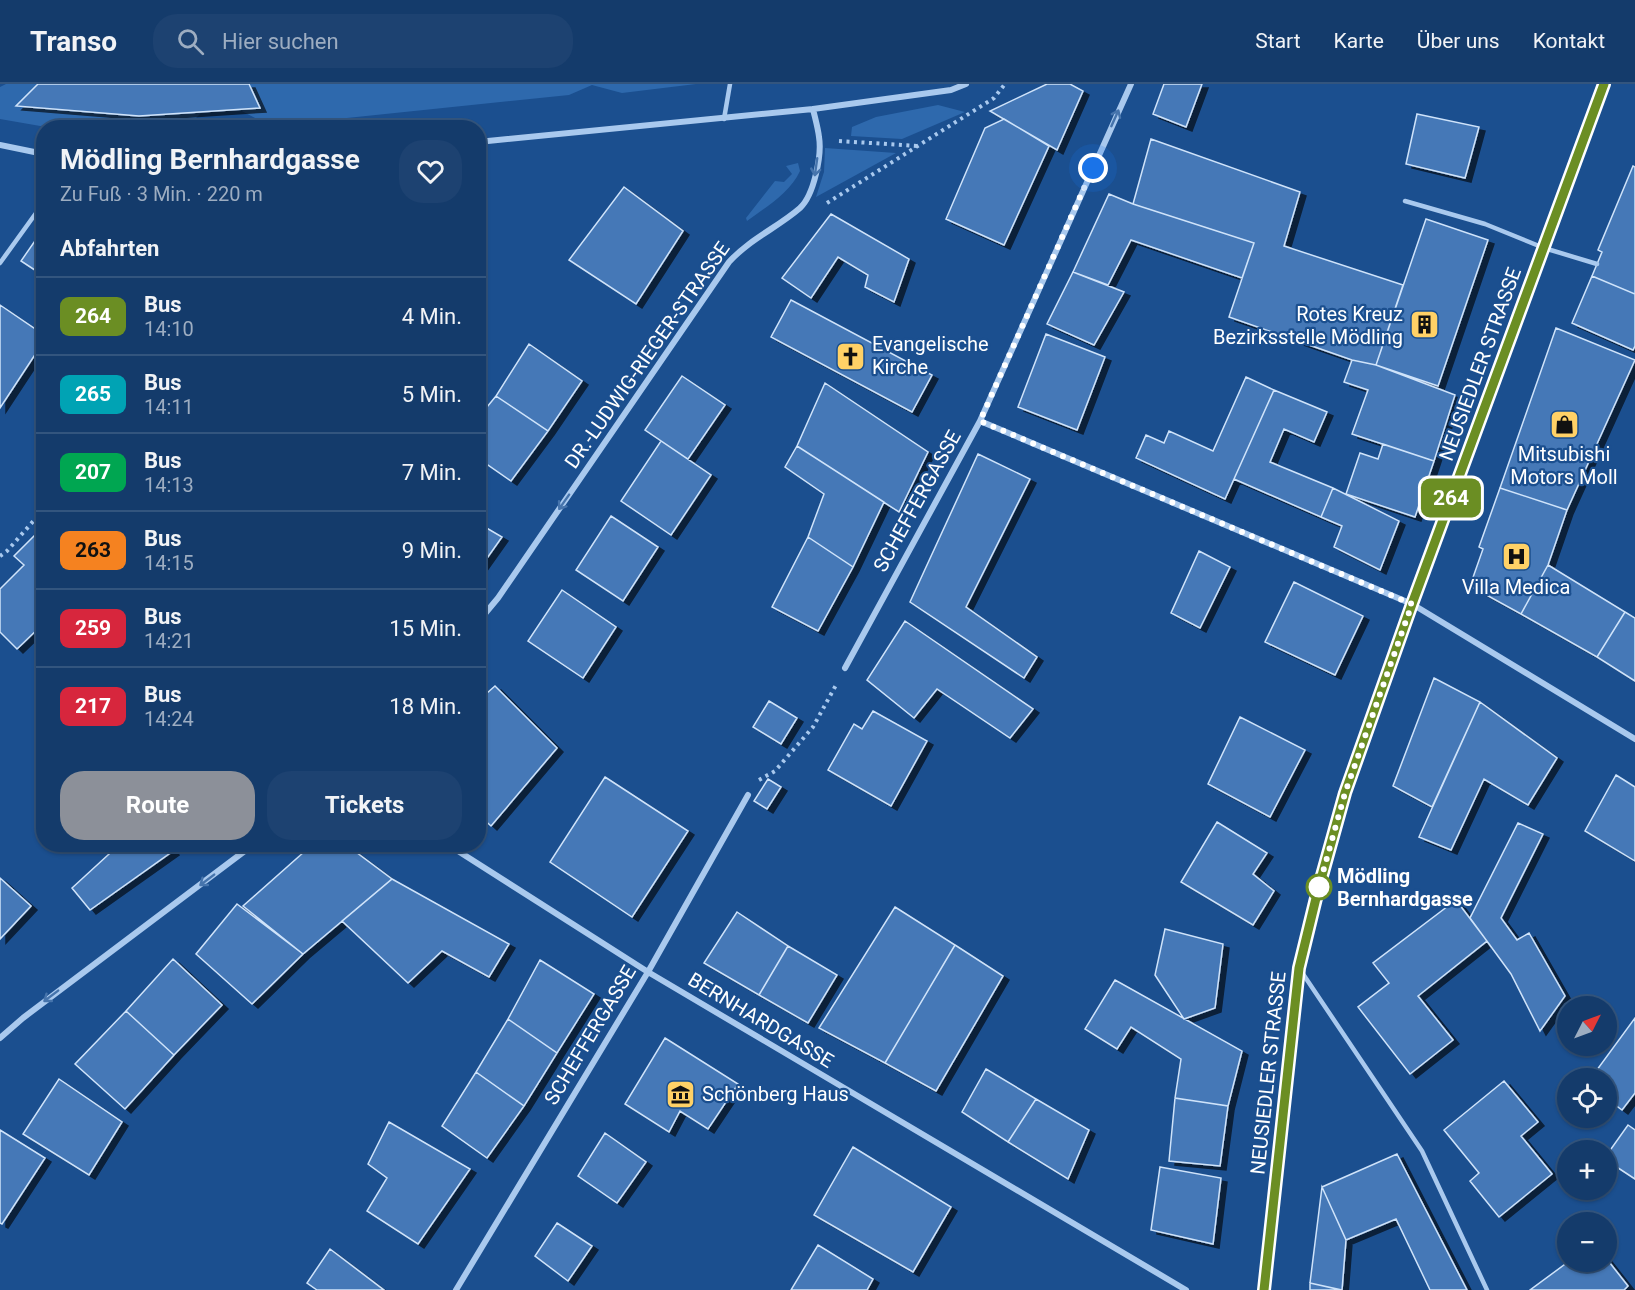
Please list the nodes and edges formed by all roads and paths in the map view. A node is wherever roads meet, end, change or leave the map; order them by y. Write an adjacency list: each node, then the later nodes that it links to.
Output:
1 (730, 84): 7 (lane)
2 (966, 84): 6 (street)
3 (1005, 84): 11 (path)
4 (1131, 84): 19 (street, SCHEFFERGASSE, one-way to 4)
5 (1604, 84): 16 (main road, NEUSIEDLER STRASSE)
6 (813, 110): 7 (street); 8 (street, DR.-LUDWIG-RIEGER-STRASSE)
7 (724, 119): 9 (street)
8 (820, 139): 11 (path); 14 (street, DR.-LUDWIG-RIEGER-STRASSE, one-way to 14)
9 (486, 141)
10 (0, 145): 12 (street)
11 (918, 146): 14 (path)
12 (36, 152)
13 (1405, 201): 16 (lane)
14 (800, 208): 23 (street, DR.-LUDWIG-RIEGER-STRASSE, one-way to 23)
15 (36, 213): 17 (lane)
16 (1544, 248): 18 (lane); 22 (main road, NEUSIEDLER STRASSE)
17 (0, 263)
18 (1597, 264)
19 (980, 421): 22 (street); 24 (street, SCHEFFERGASSE)
20 (36, 518): 21 (path)
21 (0, 556)
22 (1412, 604): 25 (street); 29 (main road, NEUSIEDLER STRASSE)
23 (486, 612)
24 (845, 668): 26 (path)
25 (1635, 740)
26 (748, 795): 30 (street, SCHEFFERGASSE)
27 (243, 852): 31 (street, one-way to 31)
28 (460, 852): 30 (street, BERNHARDGASSE)
29 (1299, 968): 34 (main road, NEUSIEDLER STRASSE); 35 (lane)
30 (648, 972): 32 (street, SCHEFFERGASSE); 33 (street, BERNHARDGASSE)
31 (0, 1038)
32 (456, 1290)
33 (1186, 1290)
34 (1264, 1290)
35 (1487, 1290)

